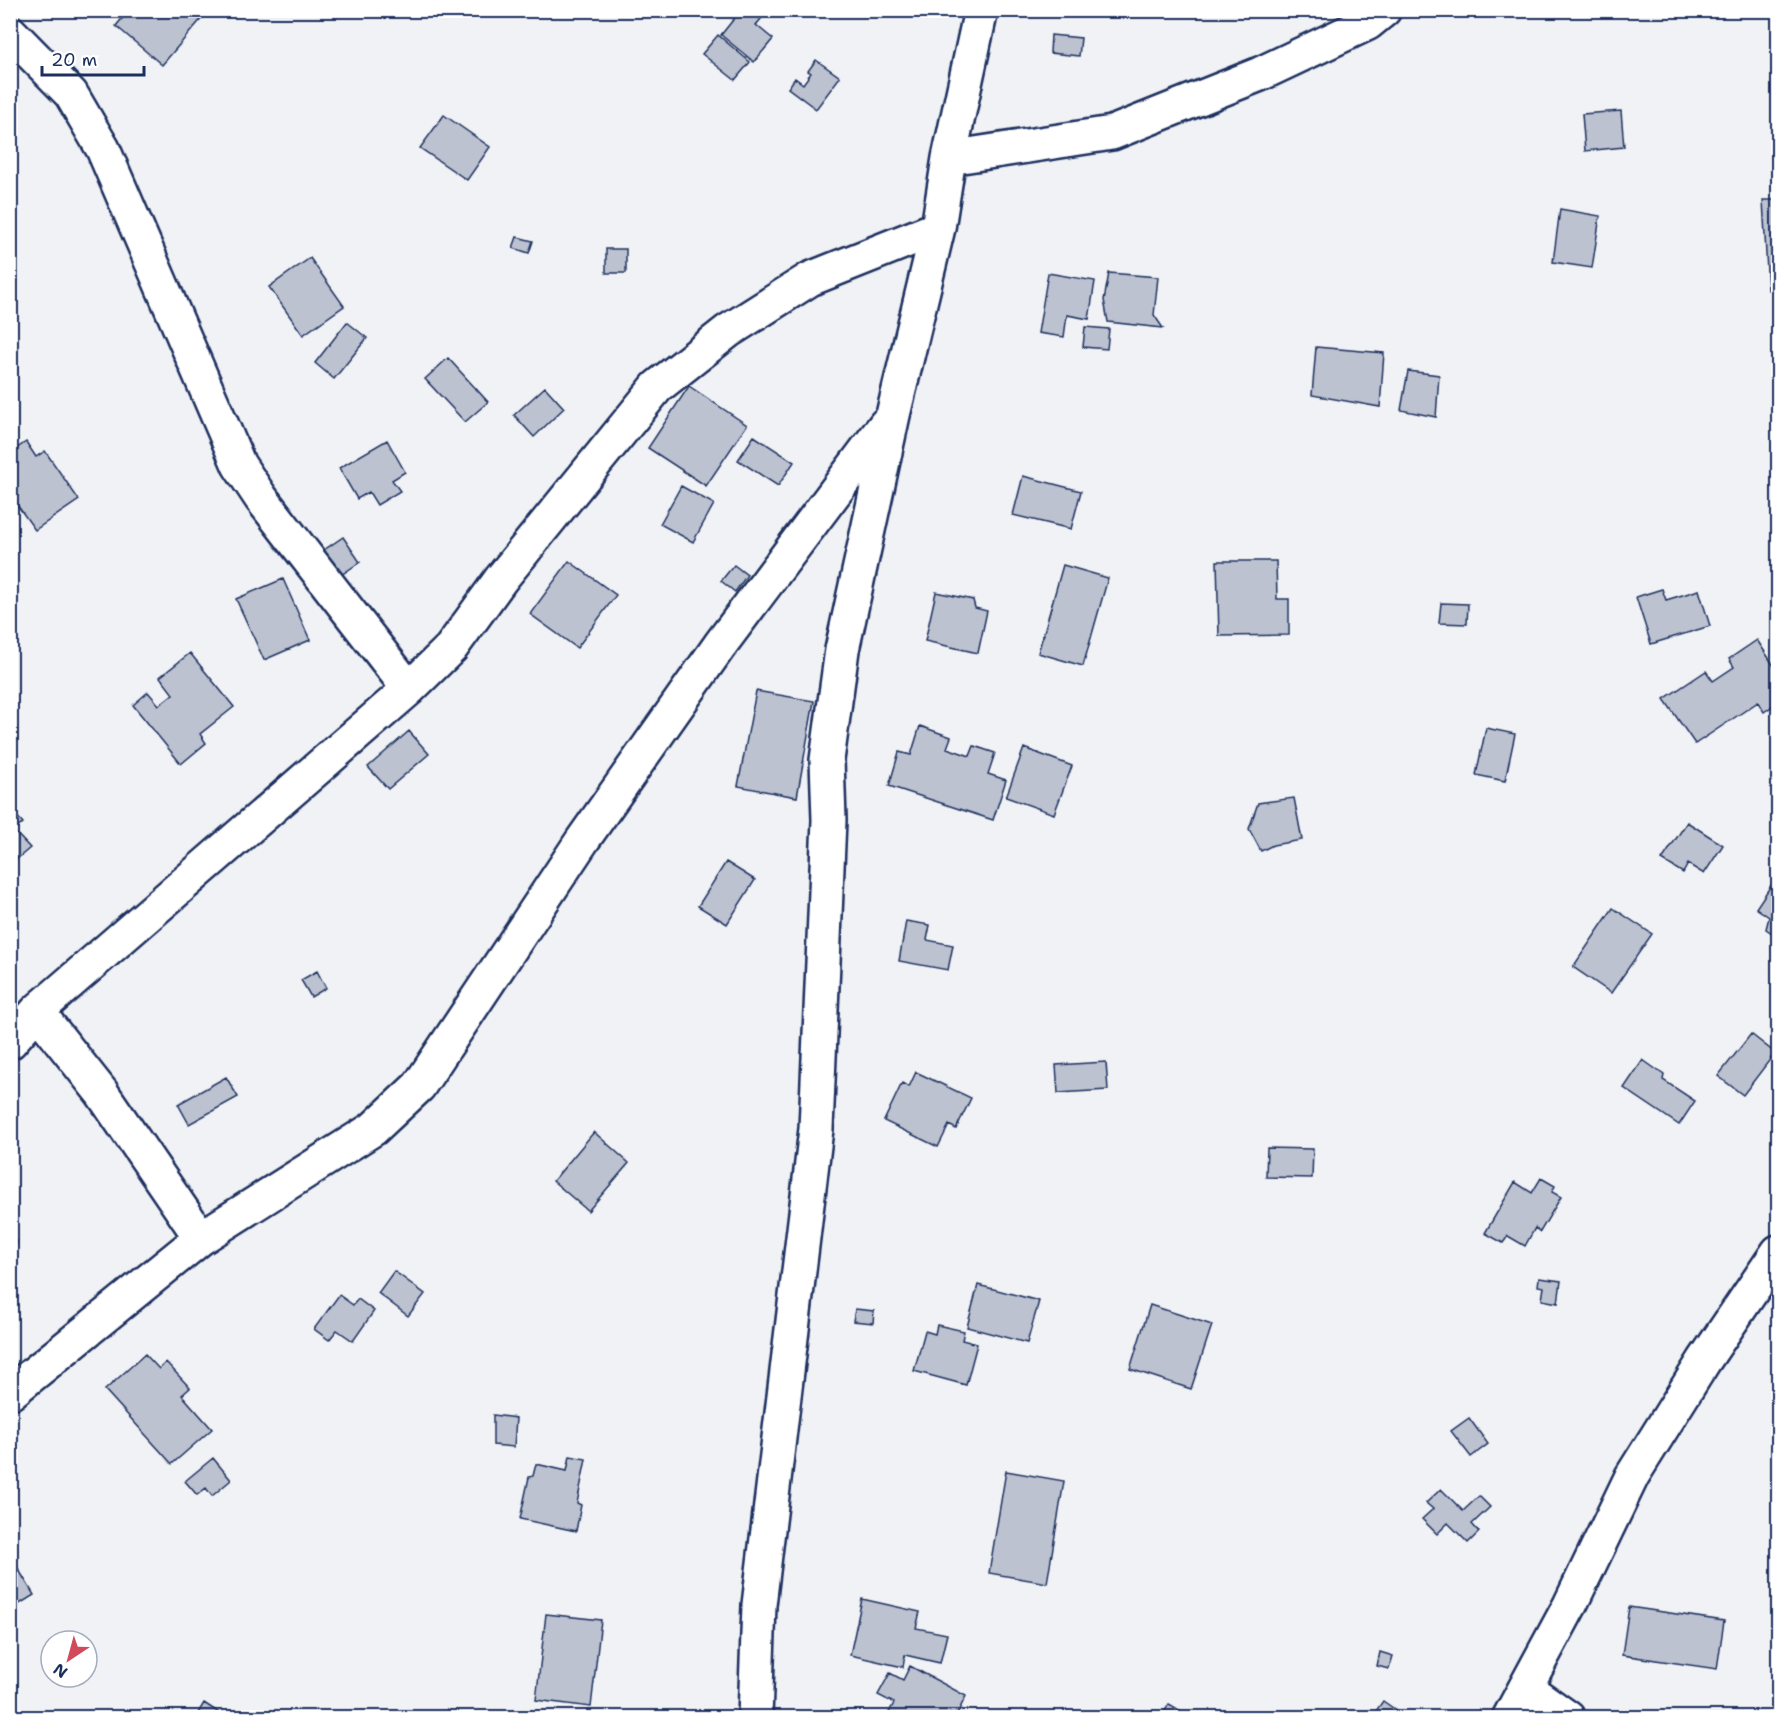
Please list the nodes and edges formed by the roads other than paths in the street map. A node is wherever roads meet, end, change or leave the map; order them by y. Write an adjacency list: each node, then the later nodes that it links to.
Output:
1 (981, 10): 4 (street)
2 (1384, 10): 4 (street)
3 (10, 32): 7 (street)
4 (950, 158): 5 (street)
5 (938, 228): 6 (street); 7 (street)
6 (893, 415): 10 (street); 14 (street)
7 (409, 689): 8 (street)
8 (37, 1011): 9 (street); 10 (street)
9 (10, 1042)
10 (201, 1238): 12 (street)
11 (1779, 1252): 13 (street)
12 (10, 1393)
13 (1526, 1688): 15 (street); 16 (street)
14 (755, 1718)
15 (1509, 1718)
16 (1568, 1718)

